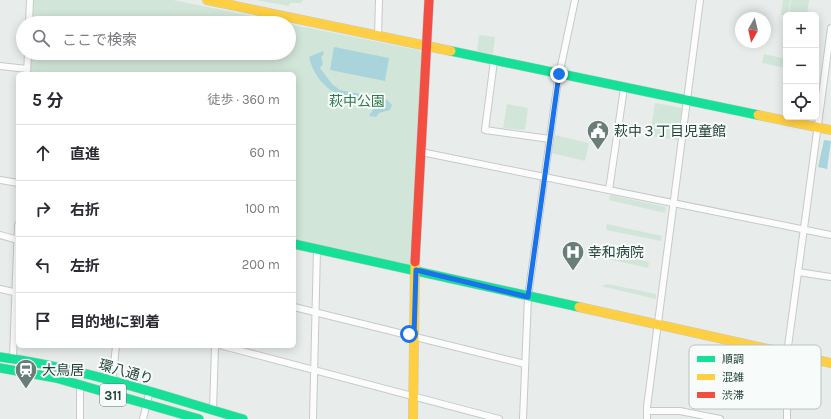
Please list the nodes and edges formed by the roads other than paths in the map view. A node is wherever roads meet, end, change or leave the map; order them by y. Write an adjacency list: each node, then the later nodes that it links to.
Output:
1 (30, 0): 7 (street)
2 (207, 0): 8 (street)
3 (379, 0): 11 (street)
4 (429, 0): 12 (street)
5 (575, 0): 17 (street)
6 (700, 0): 19 (street)
7 (29, 16)
8 (283, 16)
9 (296, 19): 11 (street)
10 (831, 28): 20 (street)
11 (378, 36): 12 (street)
12 (426, 46): 14 (street); 23 (street)
13 (28, 60): 16 (street)
14 (494, 61): 17 (street); 22 (street)
15 (0, 66): 16 (street)
16 (27, 72)
17 (559, 74): 18 (street); 22 (street)
18 (624, 88): 19 (street); 27 (street)
19 (687, 101): 20 (street); 28 (street)
20 (816, 127): 21 (street); 29 (street)
21 (831, 130)
22 (550, 139): 24 (street)
23 (421, 152): 24 (street); 35 (street)
24 (545, 177): 27 (street); 40 (street)
25 (0, 180): 26 (street)
26 (16, 183)
27 (609, 190): 28 (street)
28 (674, 203): 29 (street); 44 (street)
29 (804, 229): 31 (street); 36 (street)
30 (0, 235): 32 (street)
31 (831, 235)
32 (16, 239)
33 (296, 244): 34 (street)
34 (317, 249): 35 (street); 43 (street)
35 (416, 270): 40 (street); 45 (street)
36 (798, 272): 37 (street); 47 (street)
37 (831, 277)
38 (0, 289): 39 (street)
39 (16, 293)
40 (528, 297): 44 (street); 54 (street)
41 (296, 306): 43 (street)
42 (16, 309): 52 (street)
43 (314, 311): 45 (street); 57 (street)
44 (658, 325): 46 (street); 64 (street)
45 (414, 336): 54 (street); 61 (street)
46 (747, 345)
47 (788, 345)
48 (116, 348): 58 (street)
49 (215, 348): 63 (street)
50 (231, 348): 57 (street)
51 (0, 357): 52 (street, 環八通り / 311)
52 (13, 358): 58 (street, 環八通り / 311)
53 (821, 362): 55 (street)
54 (526, 364): 72 (street)
55 (831, 364)
56 (0, 368): 59 (street, 環八通り / 311)
57 (314, 370): 61 (street); 69 (street)
58 (112, 383): 60 (street, 環八通り / 311)
59 (80, 385): 62 (street, 環八通り / 311); 65 (street)
60 (149, 394): 62 (street); 63 (street, 環八通り / 311)
61 (413, 395): 70 (street); 71 (street)
62 (146, 405): 66 (street); 67 (street, 環八通り / 311)
63 (213, 411): 68 (street, 環八通り / 311)
64 (648, 411): 73 (street); 74 (street)
65 (80, 419)
66 (143, 419)
67 (199, 419)
68 (243, 419)
69 (313, 419)
70 (413, 419)
71 (499, 419)
72 (523, 419)
73 (647, 419)
74 (720, 419)

